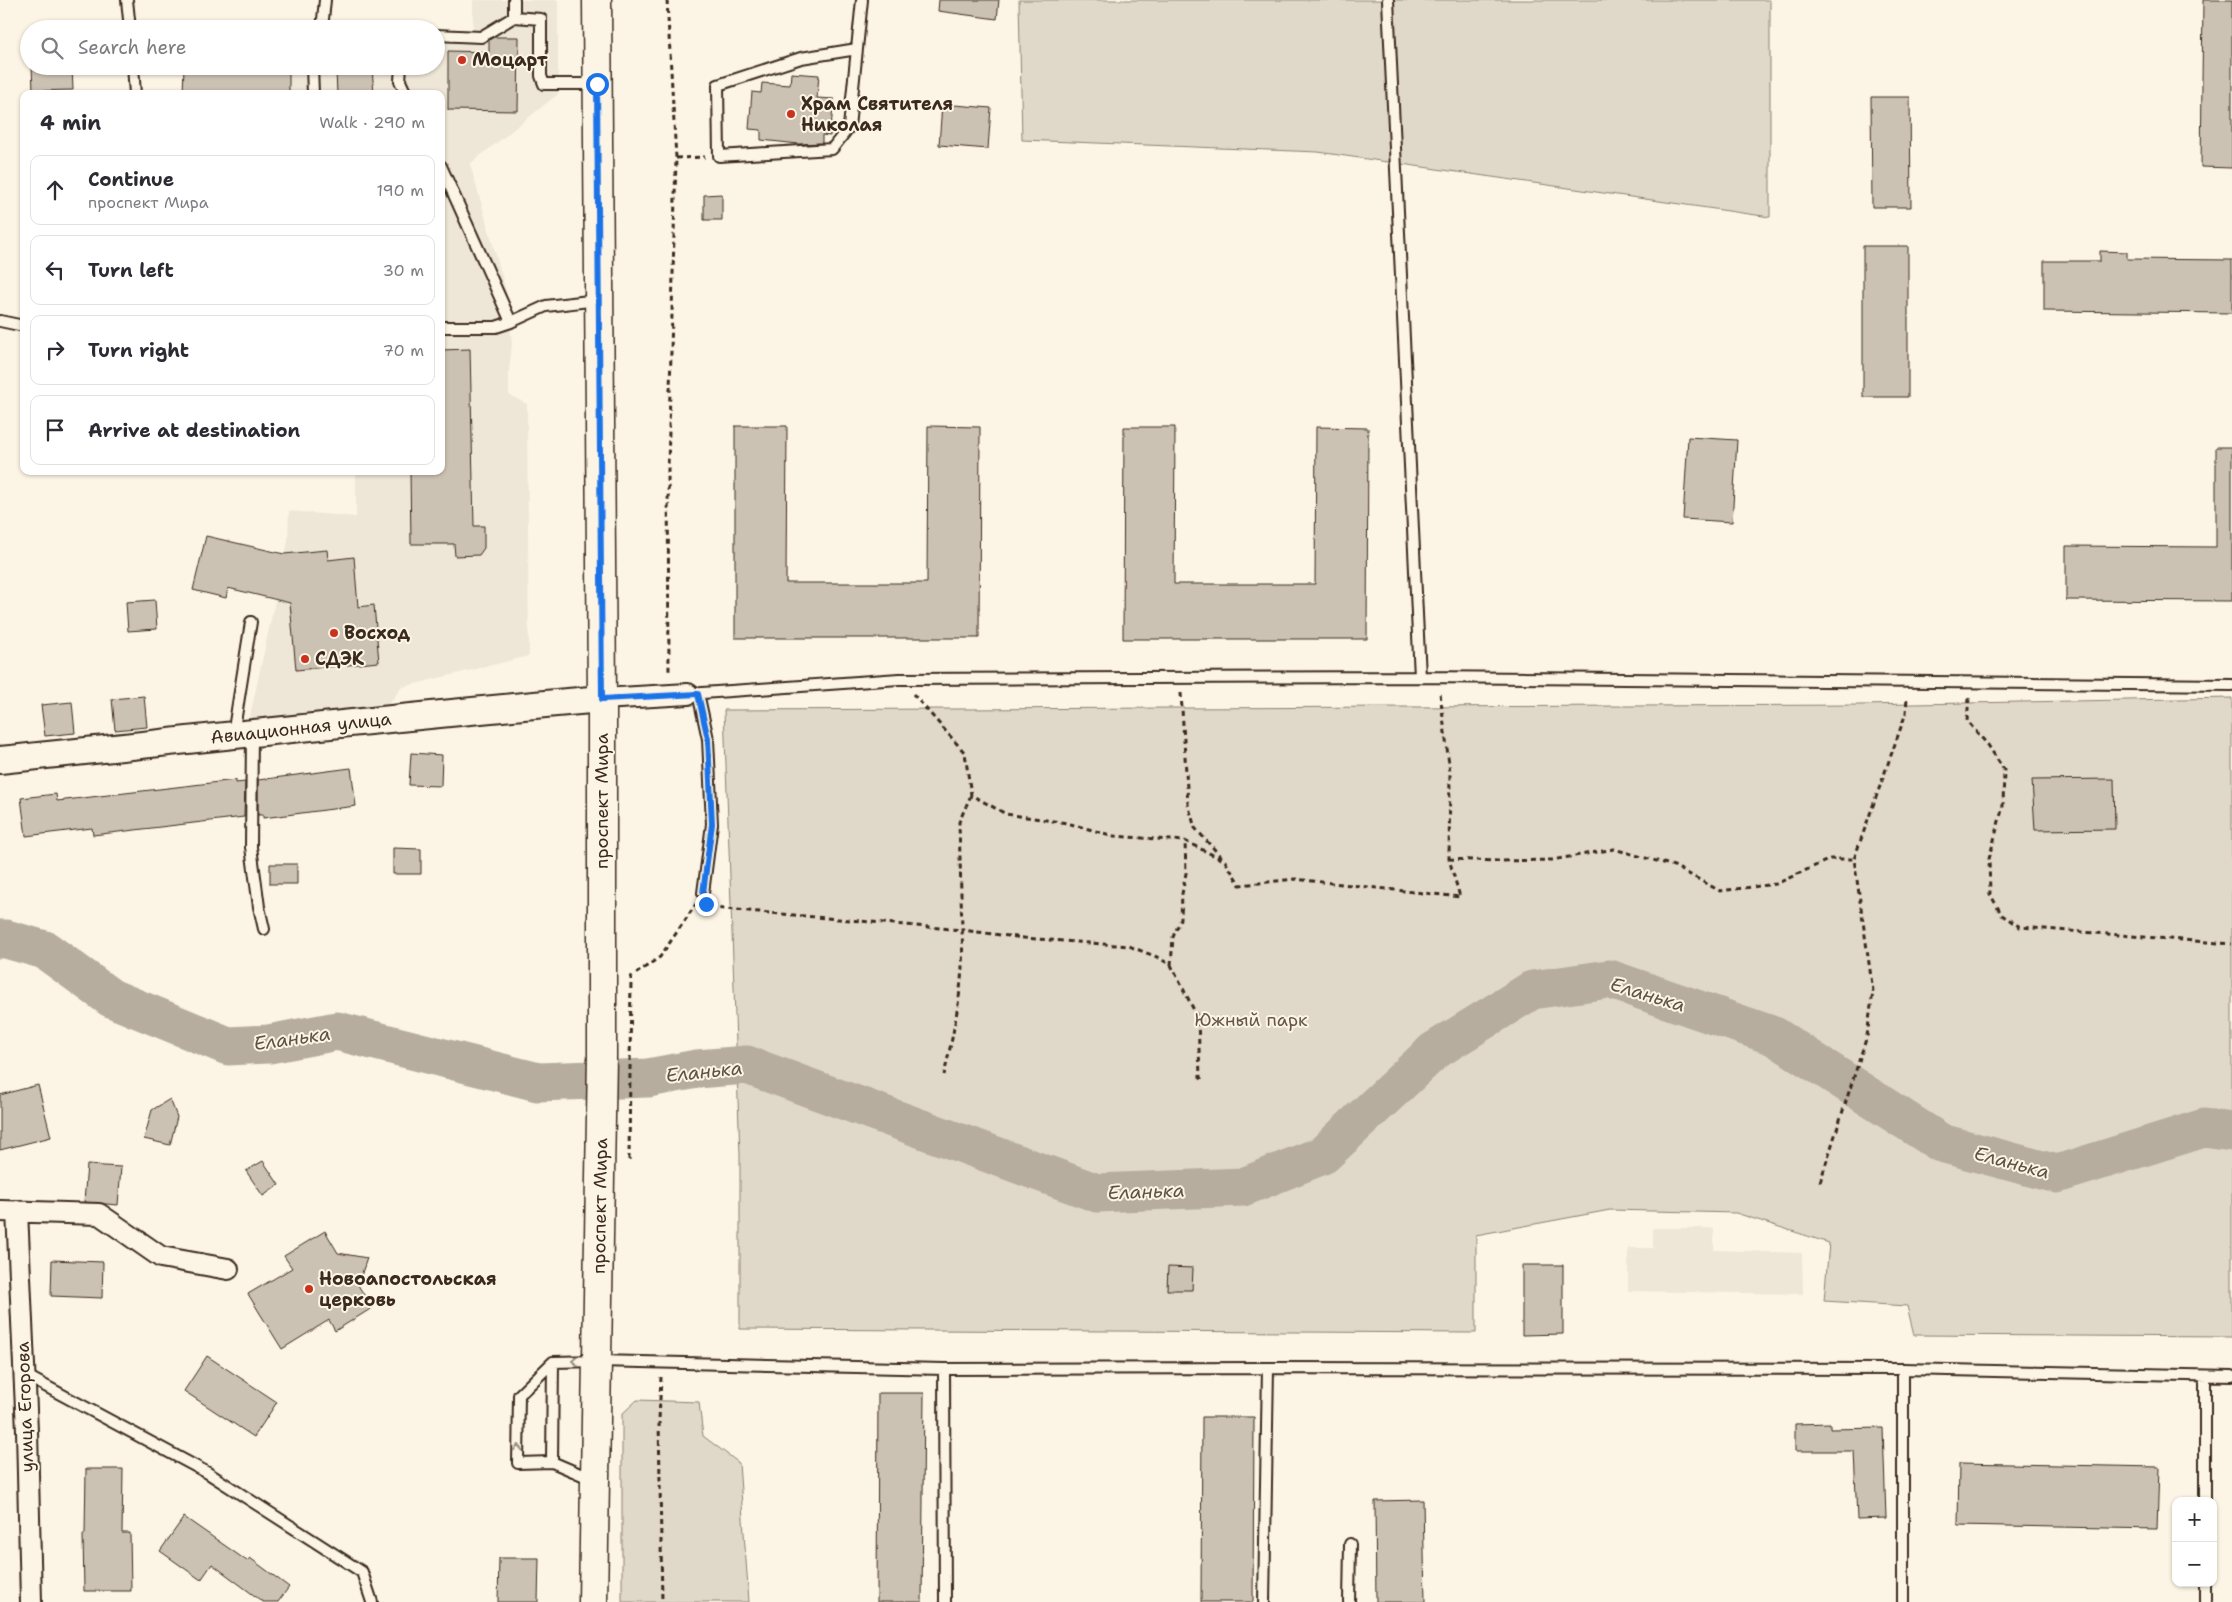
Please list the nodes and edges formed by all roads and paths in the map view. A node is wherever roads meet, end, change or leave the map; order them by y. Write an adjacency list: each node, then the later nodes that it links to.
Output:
1 (128, 0): 9 (lane)
2 (325, 0): 10 (lane)
3 (514, 0): 8 (lane)
4 (597, 0): 16 (main road, проспект Мира)
5 (667, 0): 21 (path)
6 (862, 0): 12 (lane)
7 (1388, 0): 29 (lane)
8 (514, 17): 11 (lane); 16 (lane)
9 (129, 20)
10 (323, 20)
11 (445, 35)
12 (857, 49): 20 (lane); 20 (lane)
13 (134, 75): 17 (lane)
14 (312, 75): 18 (lane)
15 (400, 75): 19 (lane)
16 (597, 84): 23 (main road, проспект Мира)
17 (136, 90)
18 (313, 90)
19 (404, 90)
20 (718, 156): 21 (path)
21 (676, 158): 36 (path)
22 (445, 175): 25 (lane)
23 (598, 300): 25 (lane); 37 (main road, проспект Мира)
24 (0, 321): 26 (lane)
25 (512, 322): 27 (lane)
26 (20, 325)
27 (445, 327)
28 (251, 622): 38 (lane)
29 (1420, 677): 30 (lane); 31 (lane)
30 (1438, 677): 33 (lane); 42 (path)
31 (1181, 678): 32 (lane); 44 (path)
32 (898, 679): 36 (lane); 40 (path)
33 (1907, 682): 34 (lane); 43 (path)
34 (1969, 683): 35 (lane); 48 (path)
35 (2232, 685)
36 (685, 694): 37 (street); 45 (lane)
37 (602, 699): 38 (street, Авиационная улица); 56 (main road, проспект Мира)
38 (243, 735): 39 (street, Авиационная улица); 46 (lane)
39 (0, 760)
40 (971, 795): 41 (path); 47 (path)
41 (1185, 841): 44 (path); 49 (path)
42 (1449, 859): 43 (path); 44 (path)
43 (1854, 859): 53 (path)
44 (1225, 861)
45 (703, 893): 47 (path); 52 (path)
46 (264, 929)
47 (962, 930): 49 (path); 50 (path)
48 (2232, 944)
49 (1171, 965): 51 (path)
50 (944, 1075)
51 (1202, 1080)
52 (628, 1160)
53 (1820, 1182)
54 (8, 1211): 55 (street); 62 (street, улица Егорова)
55 (228, 1269)
56 (598, 1361): 57 (lane, one-way to 57); 58 (lane); 66 (main road, проспект Мира)
57 (552, 1362): 65 (lane); 65 (lane, one-way to 57)
58 (662, 1364): 60 (lane); 73 (path)
59 (1268, 1368): 60 (lane); 61 (lane); 75 (lane)
60 (944, 1369): 74 (lane)
61 (1902, 1369): 63 (lane); 77 (lane)
62 (24, 1374): 70 (street, улица Егорова); 71 (lane)
63 (2204, 1376): 64 (lane); 67 (lane)
64 (2232, 1376)
65 (552, 1462): 66 (lane)
66 (596, 1480): 72 (main road, проспект Мира)
67 (2205, 1497)
68 (1350, 1544): 76 (lane)
69 (2206, 1587): 78 (lane)
70 (31, 1602)
71 (372, 1602)
72 (593, 1602)
73 (662, 1602)
74 (945, 1602)
75 (1264, 1602)
76 (1349, 1602)
77 (1903, 1602)
78 (2206, 1602)

